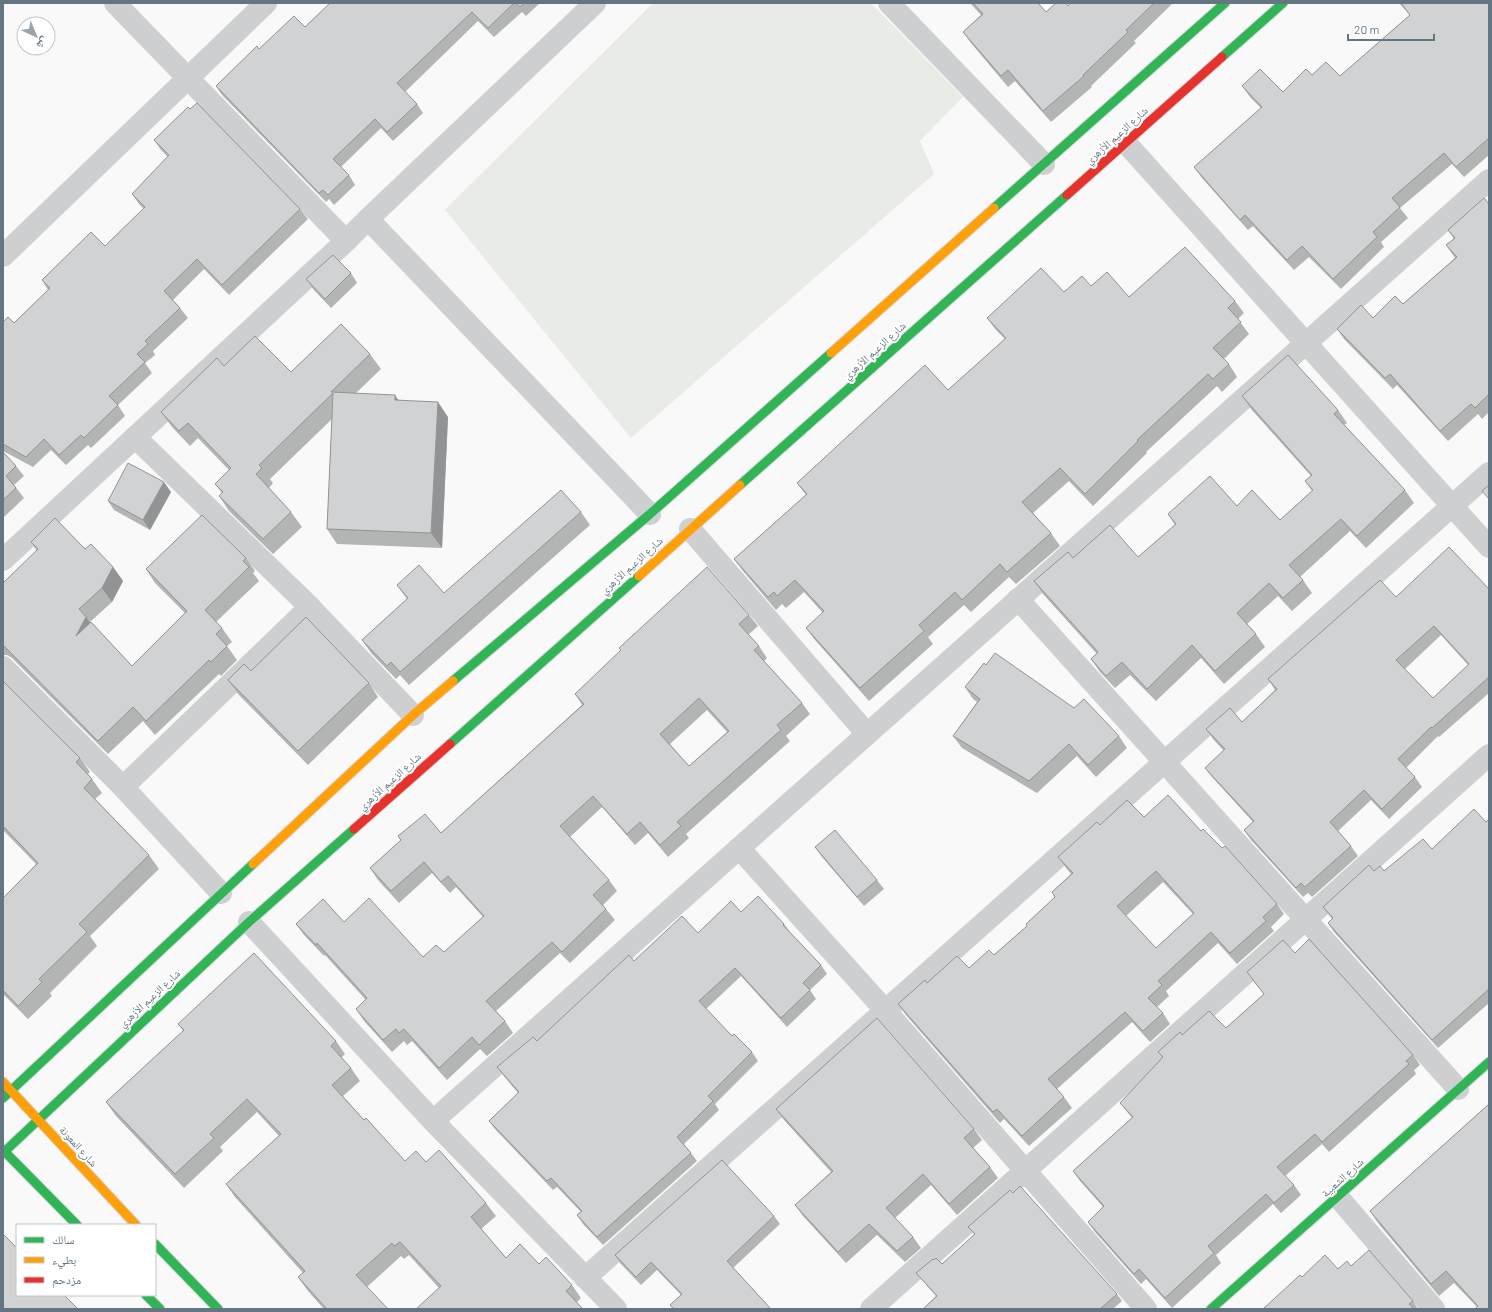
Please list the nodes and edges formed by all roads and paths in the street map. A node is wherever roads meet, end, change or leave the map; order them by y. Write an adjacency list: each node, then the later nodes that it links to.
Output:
1 (115, 3): 7 (street)
2 (266, 3): 7 (street)
3 (595, 3): 11 (street)
4 (889, 3): 9 (street)
5 (1225, 3): 9 (main road)
6 (1283, 3): 8 (main road, شارع الزعيم الأزهري)
7 (189, 78): 12 (street); 13 (street)
8 (1126, 142): 14 (street); 19 (main road, شارع الزعيم الأزهري)
9 (1044, 164): 18 (main road)
10 (1489, 180): 14 (street)
11 (368, 219): 12 (street); 18 (street)
12 (346, 241): 15 (street)
13 (3, 255)
14 (1306, 343): 17 (street); 22 (street)
15 (135, 437): 21 (street); 23 (street)
16 (1489, 473): 17 (street)
17 (1452, 506): 20 (street); 28 (street)
18 (650, 514): 25 (main road)
19 (690, 529): 26 (street); 33 (main road, شارع الزعيم الأزهري)
20 (1489, 547)
21 (3, 560)
22 (1018, 600): 26 (street); 28 (street)
23 (310, 607): 25 (street); 29 (street)
24 (3, 667): 29 (street)
25 (413, 716): 31 (main road)
26 (867, 734): 30 (street)
27 (1489, 755): 32 (street)
28 (1164, 762): 32 (street); 34 (street)
29 (123, 787): 31 (street)
30 (739, 848): 34 (street); 41 (street)
31 (221, 893): 38 (main road)
32 (1306, 919): 37 (street); 43 (street)
33 (249, 922): 40 (main road, شارع الزعيم الأزهري); 41 (street)
34 (885, 1010): 43 (street); 48 (street)
35 (1489, 1062): 37 (main road, شارع الشعبية)
36 (3, 1082): 38 (main road, شارع المعونة)
37 (1458, 1089): 44 (main road, شارع الشعبية)
38 (11, 1090): 39 (main road); 40 (main road, شارع المعونة)
39 (3, 1098)
40 (38, 1118): 42 (main road, شارع الزعيم الأزهري); 46 (main road, شارع المعونة)
41 (433, 1121): 48 (street)
42 (4, 1151): 45 (main road)
43 (1026, 1170): 53 (street); 54 (street)
44 (1338, 1196): 55 (main road, شارع الشعبية); 56 (street)
45 (76, 1224)
46 (135, 1224)
47 (156, 1245): 51 (main road)
48 (585, 1278): 52 (street)
49 (147, 1296): 50 (main road)
50 (160, 1309)
51 (218, 1309)
52 (616, 1309)
53 (871, 1309)
54 (1146, 1309)
55 (1211, 1309)
56 (1434, 1309)

